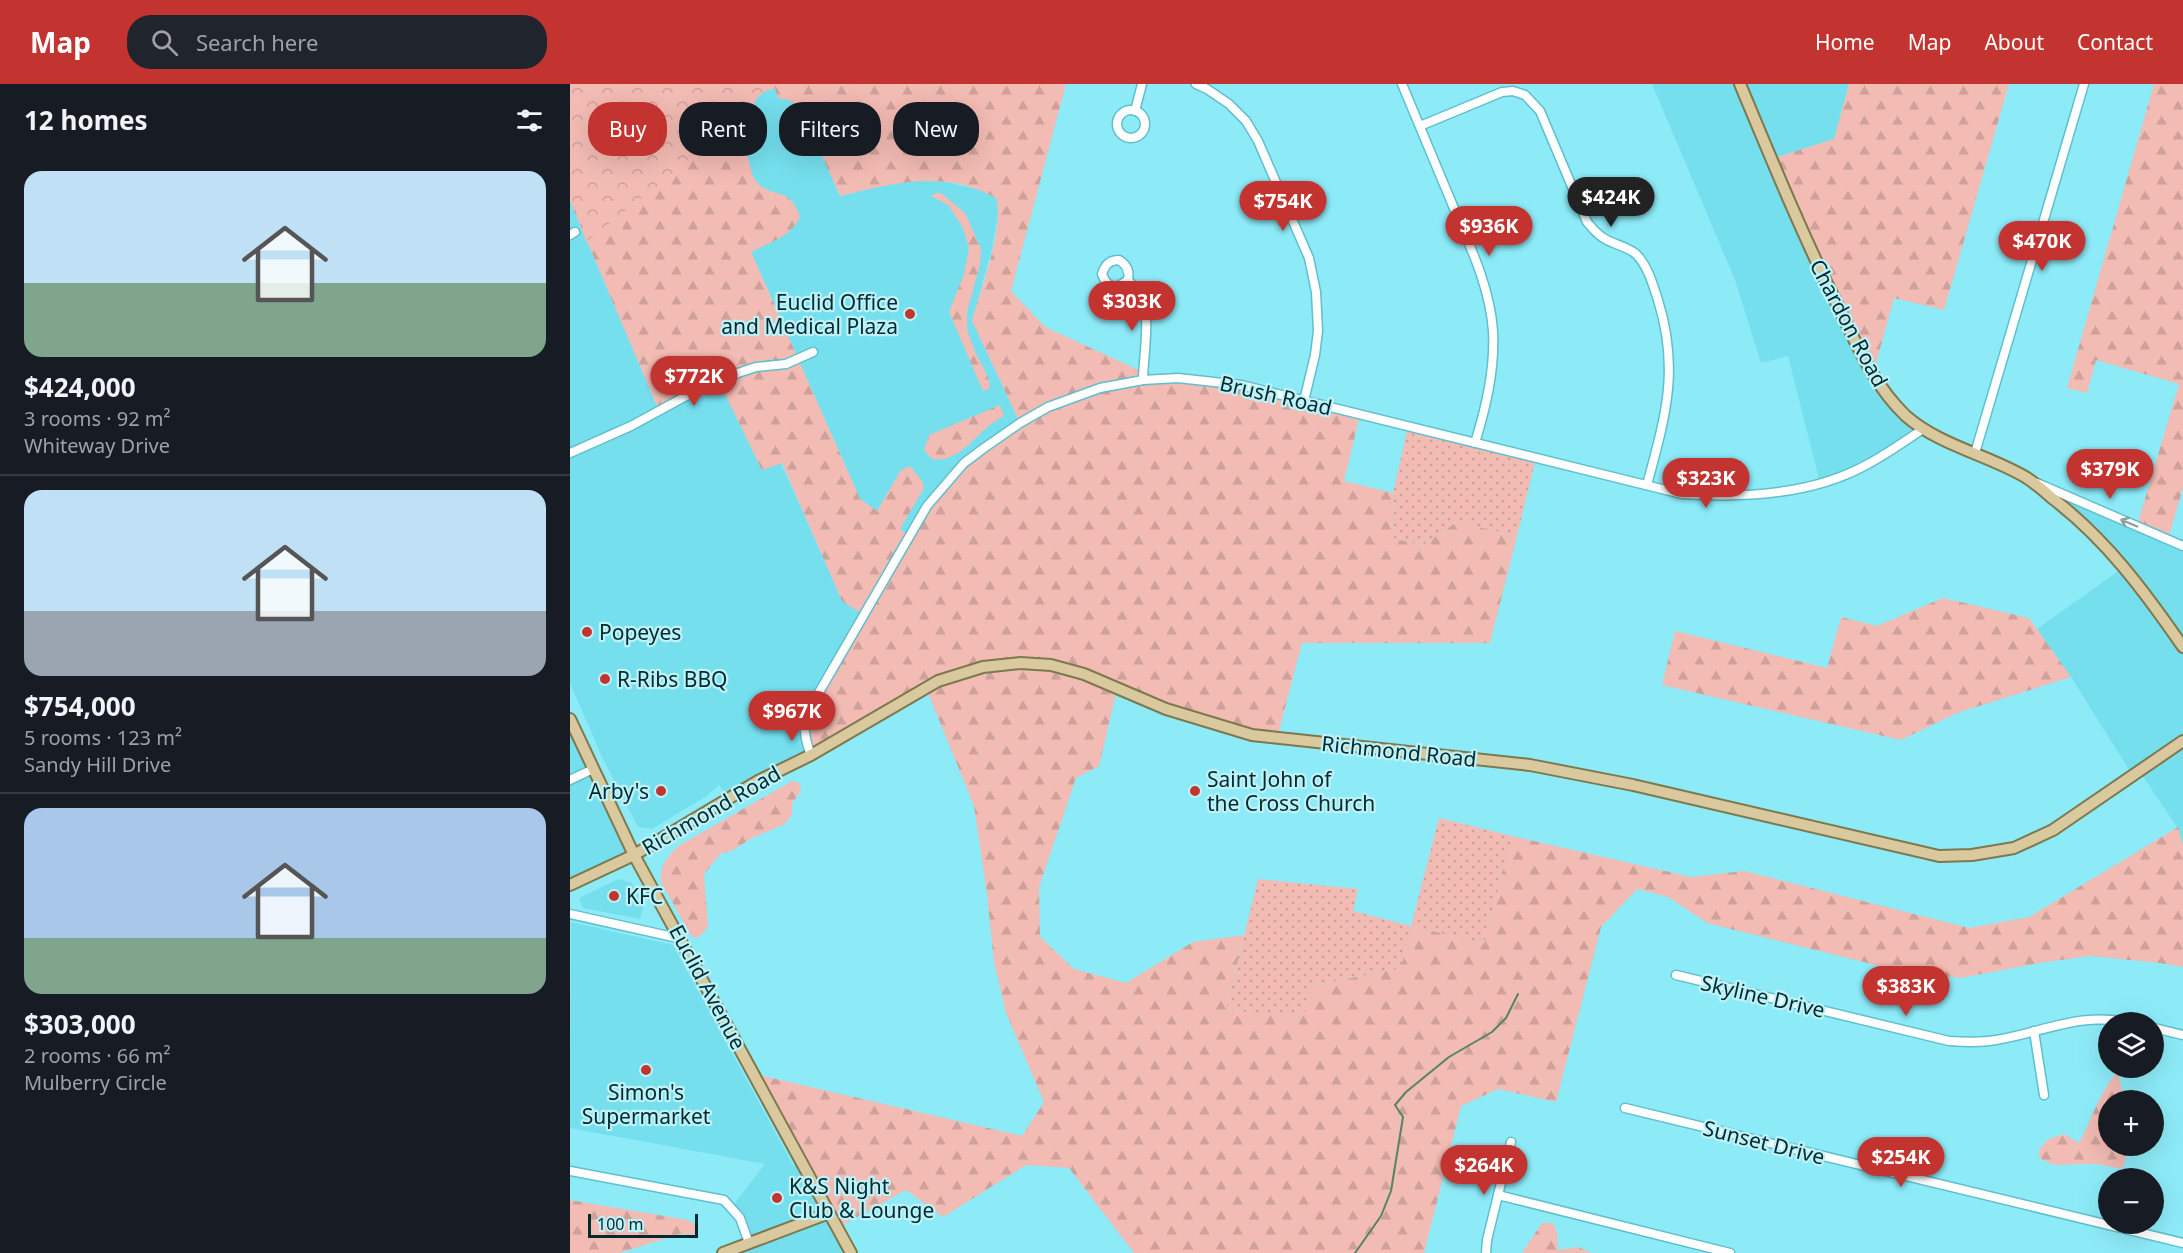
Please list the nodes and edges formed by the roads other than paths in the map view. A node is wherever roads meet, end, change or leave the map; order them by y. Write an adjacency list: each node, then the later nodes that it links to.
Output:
1 (1142, 84): 6 (street)
2 (1196, 84): 11 (street)
3 (1402, 84): 7 (street)
4 (1740, 84): 12 (main road, Chardon Road)
5 (2084, 84): 15 (street)
6 (1135, 111)
7 (1420, 126): 13 (street); 17 (street)
8 (1128, 280): 10 (street)
9 (813, 352): 14 (street)
10 (1143, 380): 11 (street, Brush Road); 22 (street, Brush Road)
11 (1304, 401): 13 (street, Brush Road)
12 (1923, 429): 15 (main road, Chardon Road); 17 (street, Brush Road)
13 (1475, 443): 17 (street, Brush Road)
14 (570, 453)
15 (1975, 453): 16 (main road, Chardon Road)
16 (2027, 478): 18 (street, one-way to 16); 19 (main road, Chardon Road)
17 (1647, 485)
18 (2183, 546)
19 (2183, 647)
20 (570, 719): 23 (main road, Euclid Avenue)
21 (2183, 741): 22 (main road, Richmond Road)
22 (811, 755): 25 (main road, Richmond Road)
23 (593, 769): 24 (street); 25 (main road, Euclid Avenue)
24 (570, 780)
25 (634, 855): 26 (main road, Richmond Road); 28 (main road, Euclid Avenue)
26 (570, 885)
27 (570, 914): 28 (street)
28 (682, 939): 39 (main road, Euclid Avenue)
29 (1676, 975): 32 (street, Skyline Drive)
30 (2098, 1019): 32 (street, Skyline Drive)
31 (2164, 1030): 33 (street)
32 (2034, 1031): 34 (street)
33 (2183, 1035)
34 (2044, 1095)
35 (1625, 1108): 41 (street, Sunset Drive)
36 (1510, 1142): 38 (street)
37 (570, 1171): 40 (street)
38 (1498, 1195): 44 (street); 45 (street)
39 (829, 1213): 40 (main road); 43 (main road, Euclid Avenue)
40 (749, 1243): 42 (main road)
41 (2183, 1244)
42 (723, 1253)
43 (851, 1253)
44 (1486, 1253)
45 (1730, 1253)

